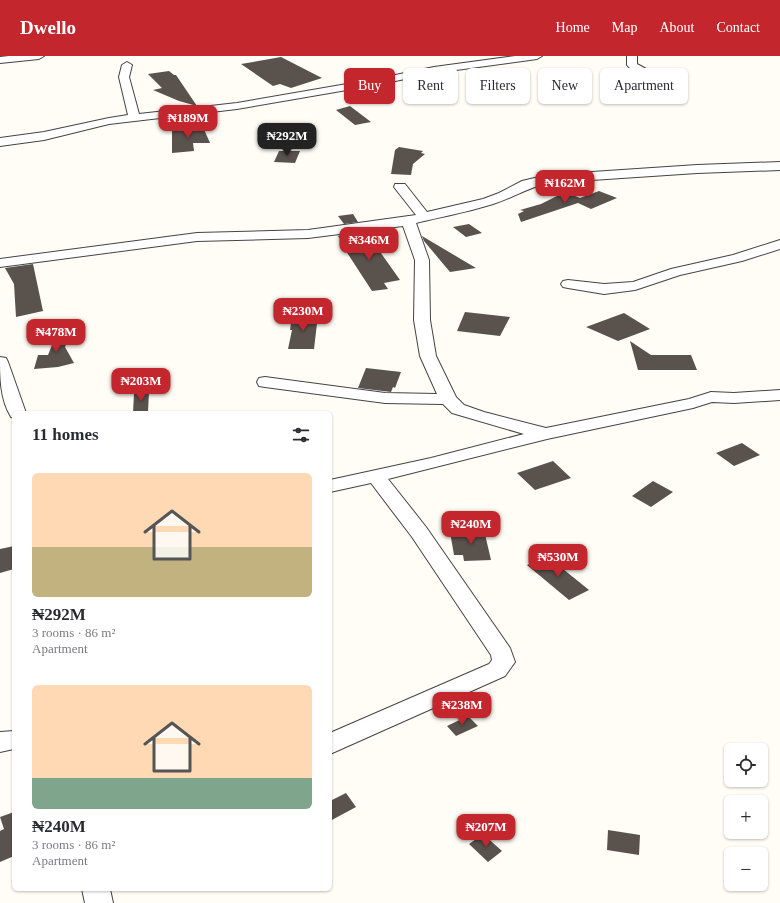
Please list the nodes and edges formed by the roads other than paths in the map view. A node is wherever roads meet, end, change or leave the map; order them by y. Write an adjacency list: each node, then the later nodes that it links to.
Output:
1 (39, 56): 4 (street)
2 (537, 56): 7 (street)
3 (632, 56): 6 (street)
4 (0, 60)
5 (127, 65): 7 (street)
6 (634, 68)
7 (135, 118): 8 (street)
8 (0, 142)
9 (780, 166): 11 (street)
10 (400, 187): 11 (street)
11 (425, 218): 12 (street)
12 (408, 221): 14 (street); 19 (street)
13 (780, 244): 15 (street)
14 (0, 263)
15 (568, 284)
16 (0, 362): 20 (street)
17 (265, 382): 19 (street)
18 (780, 395): 21 (street)
19 (448, 399): 21 (street)
20 (16, 411)
21 (545, 434): 22 (street)
22 (376, 476): 23 (street); 26 (street)
23 (332, 486)
24 (12, 740): 25 (street)
25 (0, 742)
26 (332, 743)
27 (96, 891): 28 (street)
28 (99, 903)

